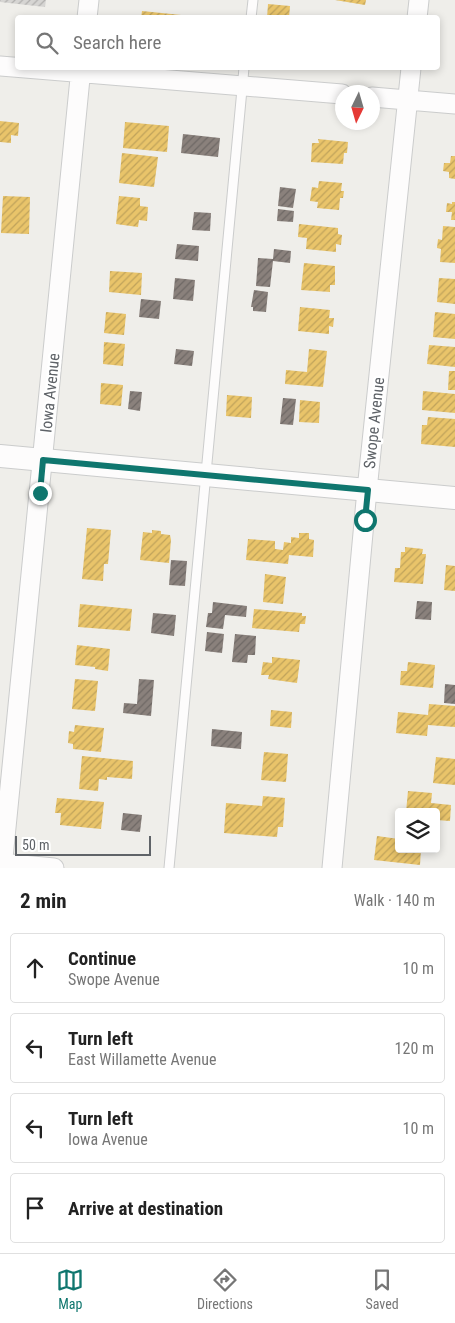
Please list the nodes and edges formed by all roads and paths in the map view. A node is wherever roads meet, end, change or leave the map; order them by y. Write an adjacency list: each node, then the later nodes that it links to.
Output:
1 (89, 0): 4 (street)
2 (253, 0): 5 (lane)
3 (419, 0): 6 (street)
4 (87, 15)
5 (251, 15)
6 (417, 15)
7 (0, 66): 8 (street)
8 (15, 67)
9 (64, 70): 12 (street)
10 (244, 70): 13 (lane)
11 (411, 70): 16 (street, Swope Avenue)
12 (80, 71): 13 (street); 19 (street, Iowa Avenue)
13 (242, 86): 14 (street); 20 (lane)
14 (335, 93)
15 (380, 98): 16 (street)
16 (407, 100): 17 (street); 21 (street, Swope Avenue)
17 (455, 104)
18 (0, 456): 19 (street)
19 (43, 460): 20 (street); 23 (street, Iowa Avenue)
20 (205, 475): 21 (street); 25 (lane)
21 (368, 490): 22 (street); 26 (street, Swope Avenue)
22 (455, 498)
23 (1, 865): 24 (street)
24 (54, 868)
25 (169, 868)
26 (332, 868)

